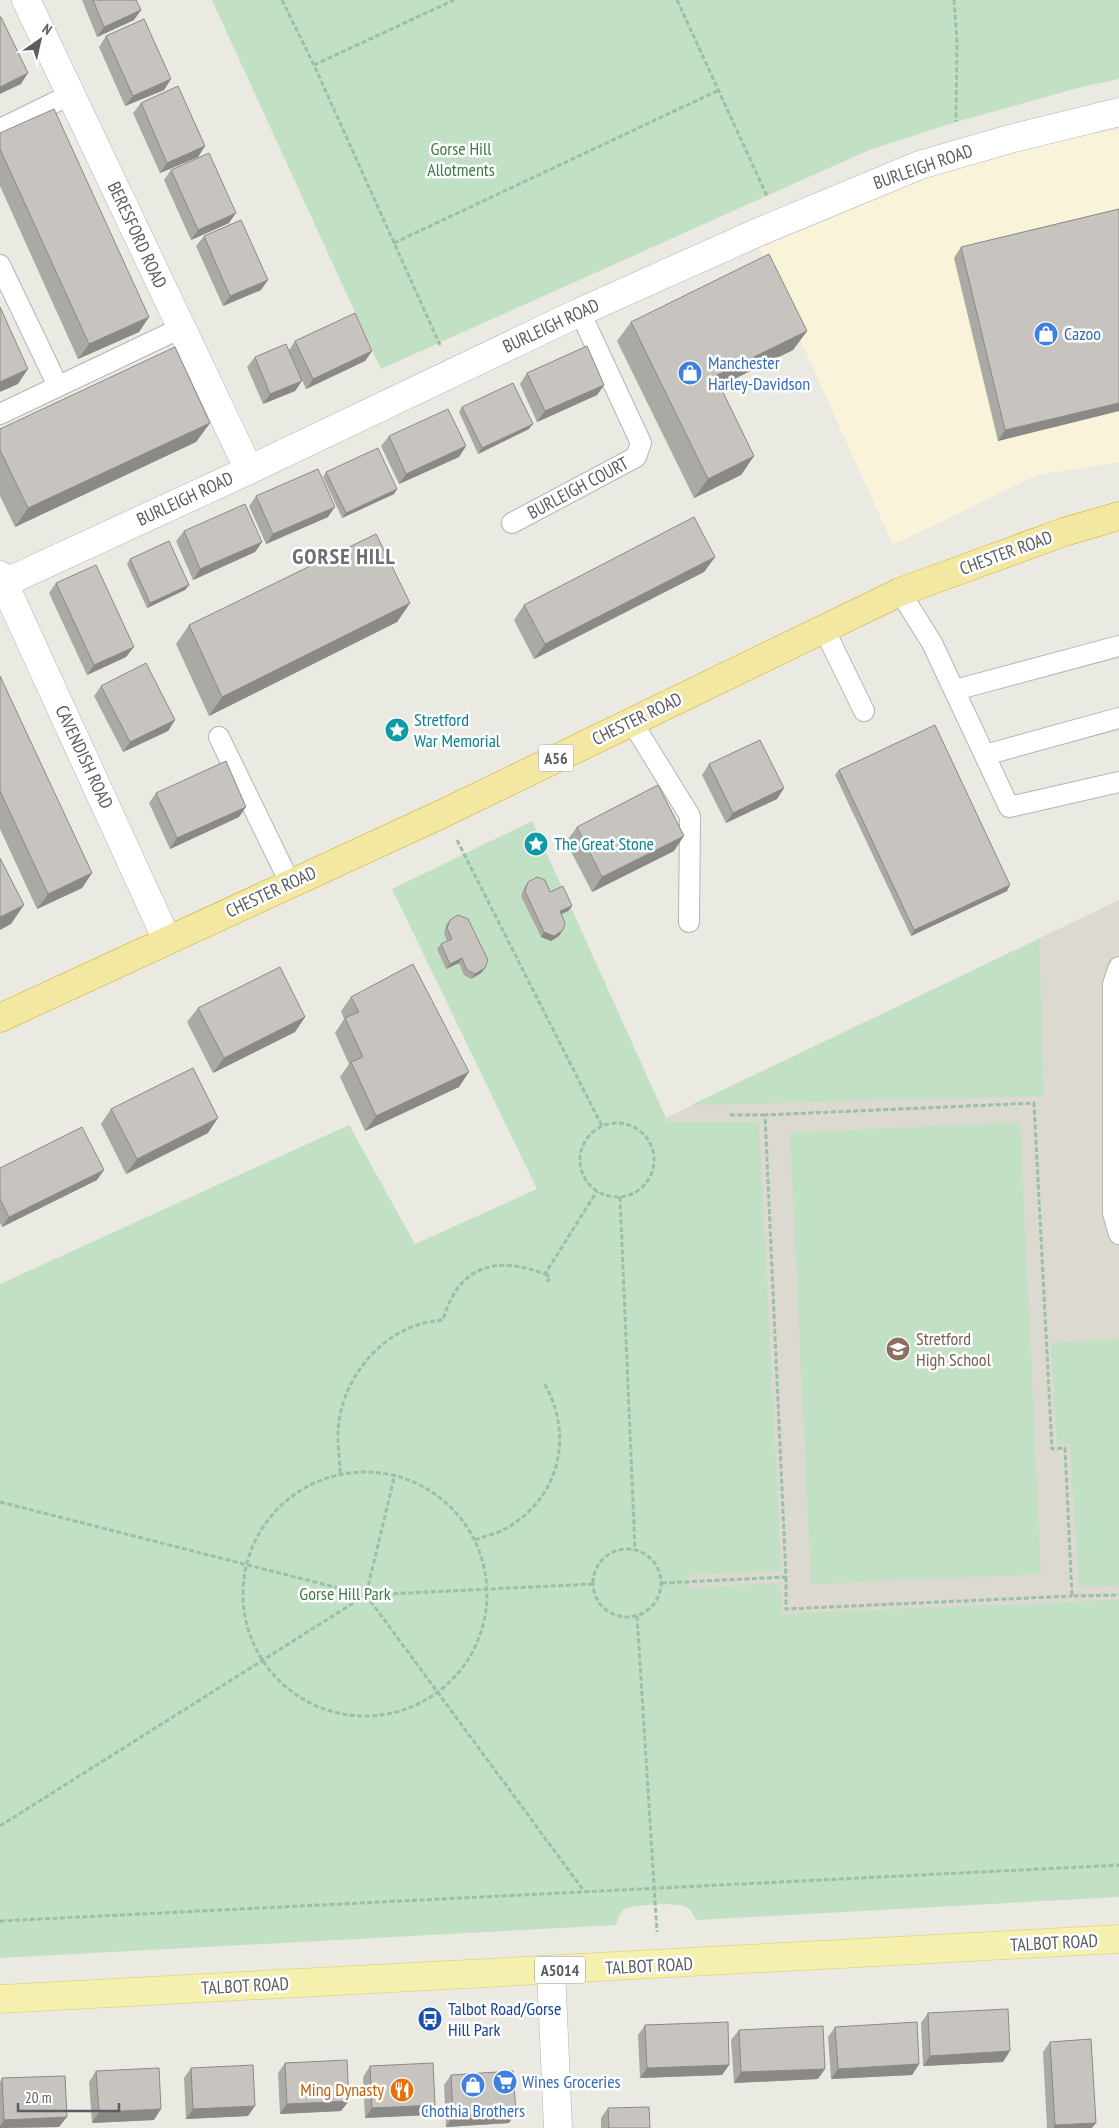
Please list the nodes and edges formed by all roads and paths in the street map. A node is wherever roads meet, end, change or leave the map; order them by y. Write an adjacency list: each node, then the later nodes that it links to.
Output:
1 (26, 0): 8 (street, BERESFORD ROAD)
2 (282, 0): 6 (path)
3 (454, 0): 6 (path)
4 (677, 0): 7 (path)
5 (954, 0): 11 (path)
6 (314, 65): 13 (path)
7 (719, 90): 12 (path); 13 (path)
8 (70, 95): 10 (lane); 16 (street, BERESFORD ROAD)
9 (1119, 112): 11 (street, BURLEIGH ROAD)
10 (0, 129)
11 (962, 152): 12 (street, BURLEIGH ROAD)
12 (779, 224): 15 (street, BURLEIGH ROAD)
13 (394, 243): 17 (path)
14 (0, 264): 18 (lane)
15 (580, 312): 17 (street, BURLEIGH ROAD); 22 (lane, BURLEIGH COURT)
16 (181, 328): 18 (lane); 20 (street, BERESFORD ROAD)
17 (453, 373): 20 (street, BURLEIGH ROAD)
18 (58, 386): 19 (lane)
19 (0, 414)
20 (249, 470): 23 (street, BURLEIGH ROAD)
21 (1119, 516): 24 (highway, CHESTER ROAD / A56)
22 (512, 523)
23 (1, 581): 37 (street, CAVENDISH ROAD)
24 (900, 592): 25 (highway, CHESTER ROAD / A56); 27 (lane)
25 (824, 629): 28 (lane); 30 (highway, CHESTER ROAD / A56)
26 (1119, 646): 27 (lane)
27 (955, 690): 32 (lane)
28 (864, 711)
29 (1119, 718): 32 (lane)
30 (632, 722): 34 (highway, CHESTER ROAD / A56); 36 (lane)
31 (219, 737): 35 (lane)
32 (985, 755): 33 (lane)
33 (1119, 782)
34 (444, 812): 35 (highway, CHESTER ROAD / A56); 42 (path)
35 (290, 883): 37 (highway, CHESTER ROAD / A56)
36 (689, 922)
37 (167, 940): 39 (highway, CHESTER ROAD / A56)
38 (1119, 967): 45 (lane)
39 (0, 1018)
40 (730, 1115): 41 (path)
41 (765, 1115): 55 (path); 61 (path)
42 (602, 1126): 43 (path); 44 (path)
43 (597, 1191): 44 (path); 46 (path)
44 (620, 1197): 53 (path)
45 (1119, 1234)
46 (545, 1274): 47 (path); 49 (path)
47 (546, 1282)
48 (544, 1383): 52 (path)
49 (340, 1473): 50 (path); 54 (path)
50 (395, 1474): 52 (path); 59 (path)
51 (0, 1502): 54 (path)
52 (476, 1540): 58 (path)
53 (635, 1549): 56 (path); 57 (path)
54 (246, 1565): 59 (path); 63 (path)
55 (786, 1576): 56 (path); 61 (path)
56 (662, 1583): 62 (path)
57 (593, 1584): 58 (path); 62 (path)
58 (488, 1588): 59 (path); 64 (path)
59 (366, 1595): 63 (path); 64 (path)
60 (1119, 1595): 61 (path)
61 (1072, 1596)
62 (637, 1616): 67 (path)
63 (262, 1660): 64 (path); 65 (path)
64 (438, 1692): 68 (path)
65 (0, 1826)
66 (1119, 1865): 67 (path)
67 (655, 1890): 68 (path); 71 (path)
68 (584, 1892): 69 (path)
69 (0, 1921)
70 (1119, 1939): 71 (main road, TALBOT ROAD / A5014)
71 (658, 1965): 72 (main road, TALBOT ROAD / A5014)
72 (551, 1970): 73 (main road, TALBOT ROAD / A5014); 74 (street)
73 (0, 1999)
74 (558, 2128)

